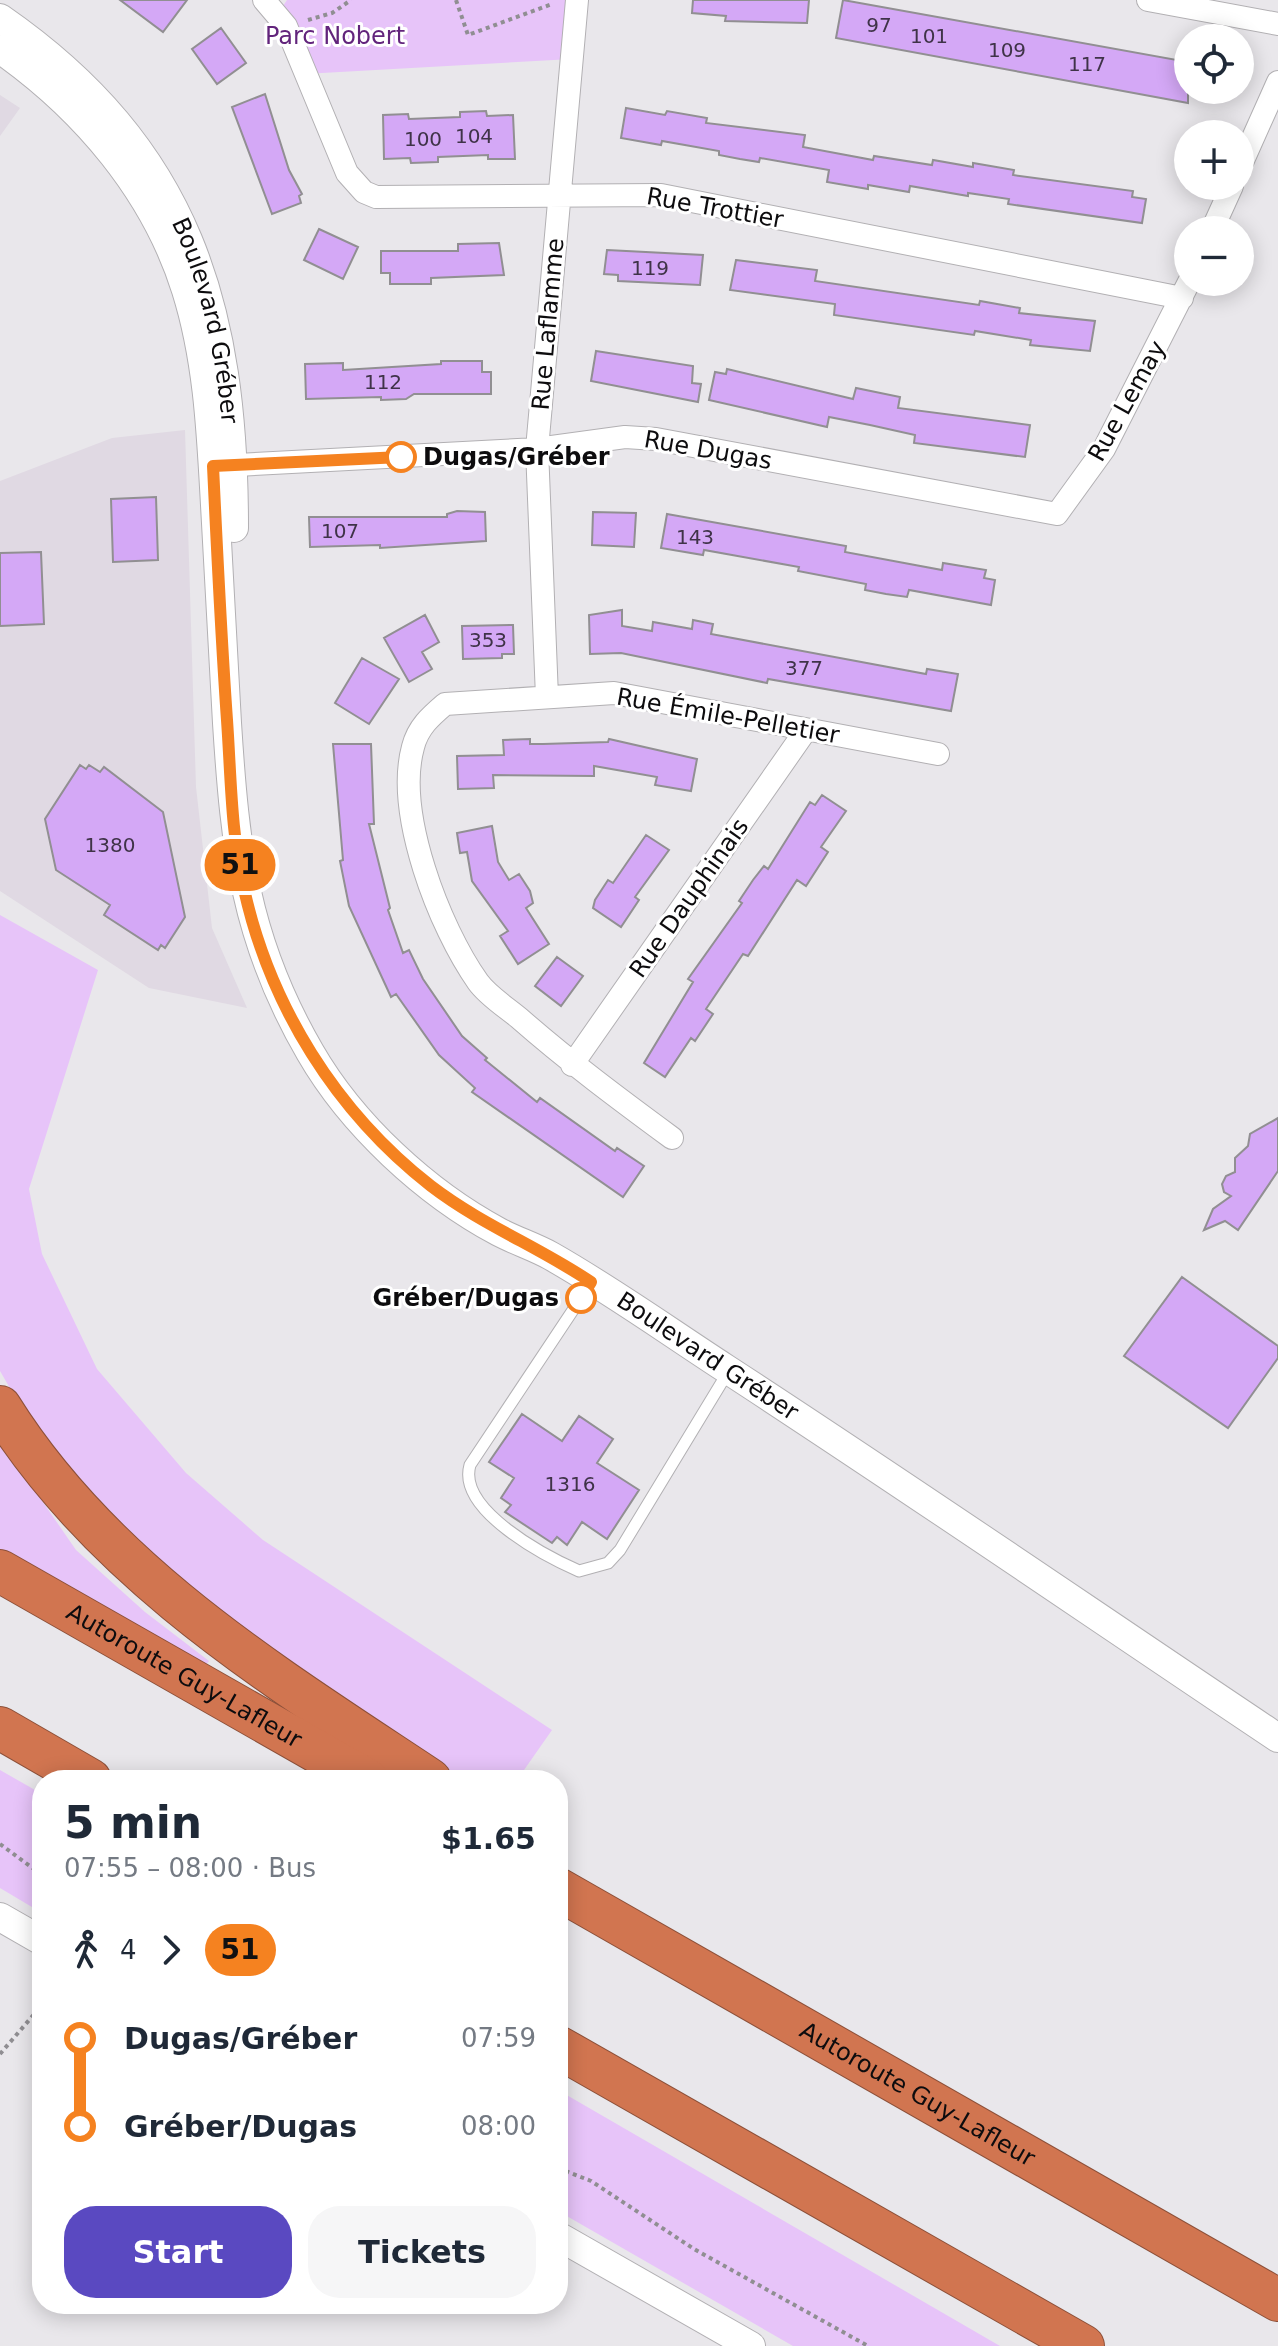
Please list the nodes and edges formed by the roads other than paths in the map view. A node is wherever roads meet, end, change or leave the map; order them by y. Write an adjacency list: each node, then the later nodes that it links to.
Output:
1 (264, 0): 9 (street, Rue Trottier)
2 (577, 0): 9 (street, Rue Laflamme)
3 (1148, 0): 5 (street)
4 (0, 18): 13 (street, Boulevard Gréber)
5 (1278, 24)
6 (0, 49): 13 (street, Boulevard Gréber)
7 (1278, 82): 8 (street)
8 (1254, 136)
9 (559, 196): 10 (street, Rue Trottier); 12 (street, Rue Laflamme)
10 (1174, 288)
11 (1182, 296): 14 (street, Rue Lemay)
12 (537, 449): 13 (street, Rue Dugas); 14 (street, Rue Dugas); 15 (street, Rue Laflamme)
13 (223, 466): 20 (street, Boulevard Gréber)
14 (1057, 514)
15 (547, 697): 16 (street, Rue Émile-Pelletier); 18 (street, Rue Émile-Pelletier)
16 (806, 730): 17 (street, Rue Émile-Pelletier); 18 (street, Rue Dauphinais)
17 (938, 754)
18 (572, 1065): 19 (street, Rue Émile-Pelletier)
19 (672, 1138)
20 (591, 1282): 21 (street, Boulevard Gréber); 21 (lane)
21 (728, 1370): 25 (street, Boulevard Gréber)
22 (0, 1407): 28 (highway)
23 (0, 1571): 27 (highway, Autoroute Guy-Lafleur)
24 (0, 1728): 26 (highway)
25 (1278, 1738)
26 (73, 1770)
27 (349, 1770)
28 (415, 1770)
29 (568, 1871): 33 (highway)
30 (568, 1895): 33 (highway, Autoroute Guy-Lafleur)
31 (0, 1917): 32 (street)
32 (32, 1935)
33 (833, 2046): 36 (highway, Autoroute Guy-Lafleur)
34 (568, 2053): 38 (highway)
35 (568, 2242): 37 (street)
36 (1278, 2300)
37 (751, 2346)
38 (1083, 2346)

